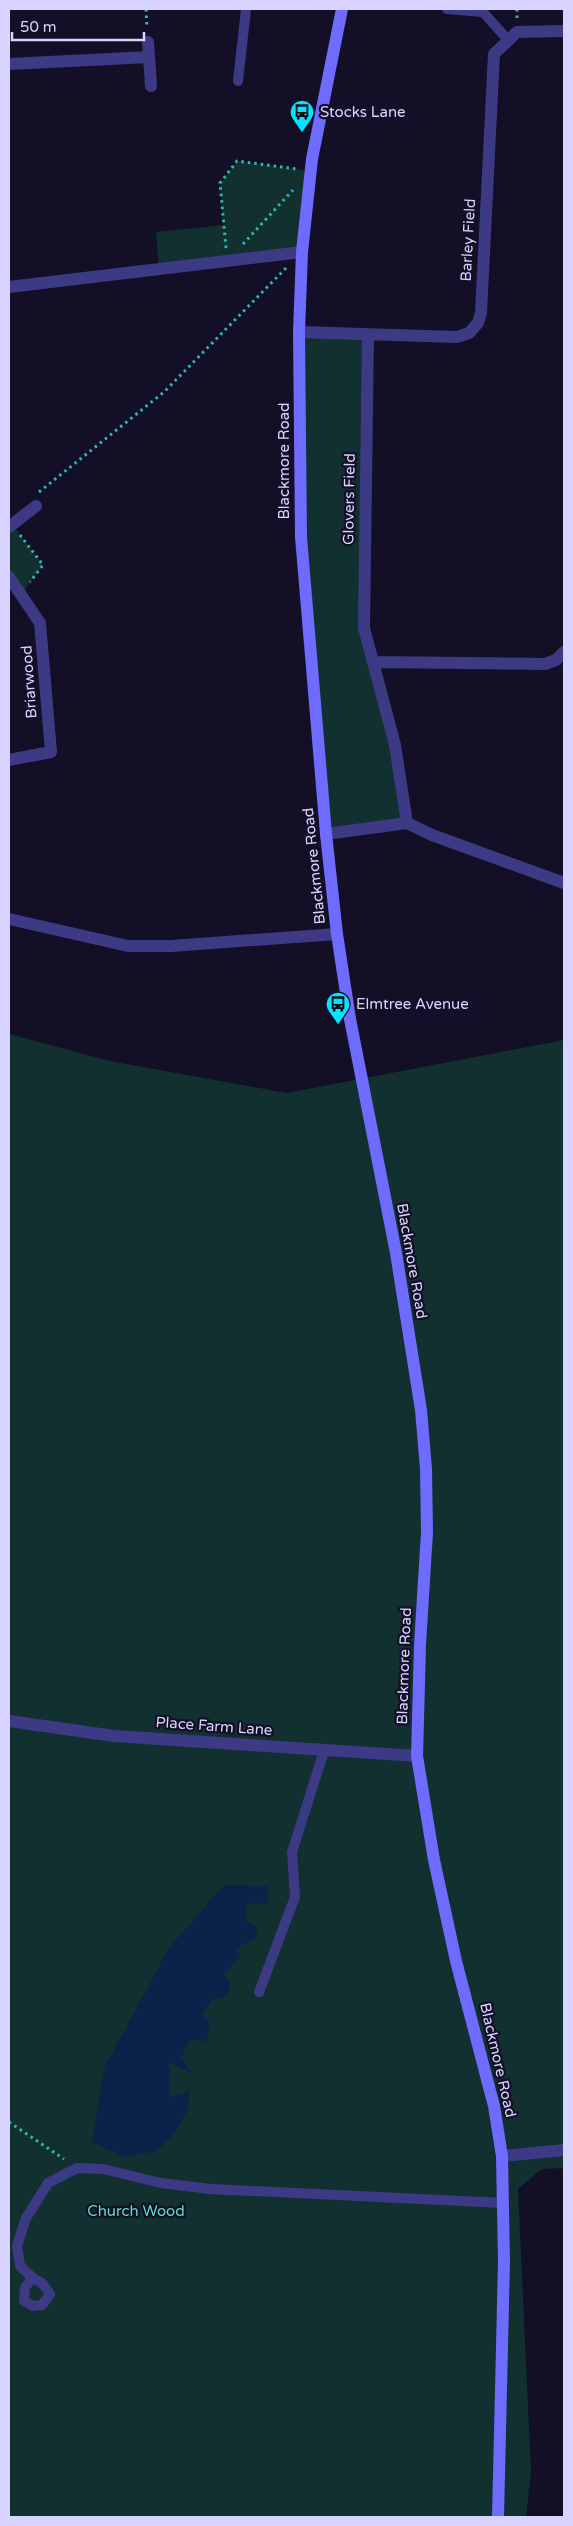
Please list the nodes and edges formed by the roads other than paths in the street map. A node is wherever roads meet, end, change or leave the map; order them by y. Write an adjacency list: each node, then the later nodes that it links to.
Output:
1 (246, 9): 9 (lane)
2 (342, 9): 11 (street, Blackmore Road)
3 (446, 9): 5 (lane)
4 (564, 31): 5 (street)
5 (507, 39): 14 (street, Barley Field)
6 (148, 42): 7 (street)
7 (149, 58): 8 (street); 10 (street)
8 (9, 64)
9 (238, 81)
10 (151, 86)
11 (302, 252): 12 (street); 13 (street, Blackmore Road)
12 (9, 287)
13 (299, 332): 14 (street, Barley Field); 22 (street, Blackmore Road)
14 (368, 335): 19 (street, Glovers Field)
15 (36, 506): 16 (street)
16 (10, 526)
17 (9, 577): 20 (street, Briarwood)
18 (564, 652): 19 (street)
19 (374, 662): 21 (street, Glovers Field)
20 (9, 760)
21 (407, 823): 22 (street); 23 (street)
22 (326, 834): 25 (street, Blackmore Road)
23 (564, 883)
24 (9, 919): 25 (street)
25 (337, 934): 28 (street, Blackmore Road)
26 (9, 1721): 27 (street, Place Farm Lane)
27 (324, 1750): 28 (street, Place Farm Lane); 29 (lane)
28 (417, 1756): 31 (street, Blackmore Road)
29 (259, 1992)
30 (564, 2150): 31 (street)
31 (502, 2156): 32 (street, Blackmore Road)
32 (503, 2203): 33 (lane); 34 (street, Blackmore Road)
33 (33, 2278)
34 (498, 2517)

